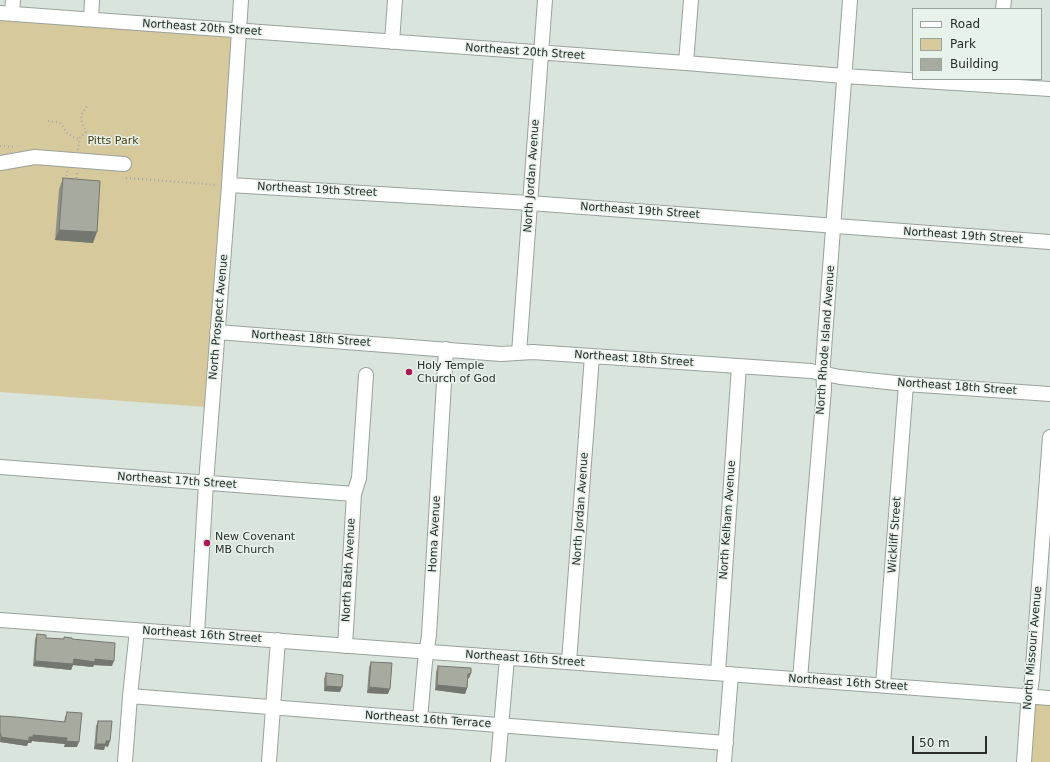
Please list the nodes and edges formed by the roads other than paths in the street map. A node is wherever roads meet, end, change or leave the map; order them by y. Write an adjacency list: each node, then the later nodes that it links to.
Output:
1 (92, 0): 8 (street)
2 (241, 0): 9 (street, North Prospect Avenue)
3 (395, 0): 10 (street)
4 (545, 0): 11 (street, North Jordan Avenue)
5 (691, 0): 12 (street)
6 (850, 0): 13 (street, North Rhode Island Avenue)
7 (8, 9): 8 (street, Northeast 20th Street)
8 (91, 19): 9 (street, Northeast 20th Street)
9 (239, 30): 10 (street, Northeast 20th Street); 20 (street, North Prospect Avenue)
10 (392, 42): 11 (street, Northeast 20th Street)
11 (541, 53): 12 (street, Northeast 20th Street); 21 (street, North Jordan Avenue)
12 (686, 63): 13 (street, Northeast 20th Street)
13 (844, 76): 14 (street, Northeast 20th Street); 22 (street, North Rhode Island Avenue)
14 (912, 79)
15 (945, 80): 16 (street, Northeast 20th Street)
16 (995, 82): 17 (street, Northeast 20th Street)
17 (1050, 89)
18 (0, 163): 19 (street)
19 (125, 171)
20 (229, 184): 21 (street, Northeast 19th Street); 24 (street, North Prospect Avenue)
21 (530, 203): 22 (street, Northeast 19th Street); 26 (street, North Jordan Avenue)
22 (834, 226): 23 (street, Northeast 19th Street); 29 (street, North Rhode Island Avenue)
23 (1050, 242)
24 (217, 332): 25 (street, Northeast 18th Street); 35 (street, North Prospect Avenue)
25 (446, 349): 26 (street, Northeast 18th Street); 42 (street, Homa Avenue)
26 (519, 353): 27 (street, Northeast 18th Street)
27 (592, 356): 28 (street, Northeast 18th Street); 44 (street, North Jordan Avenue)
28 (739, 366): 29 (street, Northeast 18th Street); 45 (street, North Kelham Avenue)
29 (823, 374): 31 (street, Northeast 18th Street); 46 (street, North Rhode Island Avenue)
30 (366, 375): 36 (street, North Bath Avenue)
31 (906, 384): 32 (street, Northeast 18th Street); 47 (street, Wickliff Street)
32 (1050, 394)
33 (1050, 437): 49 (street, North Missouri Avenue)
34 (0, 467): 35 (street, Northeast 17th Street)
35 (206, 483): 36 (street, Northeast 17th Street); 39 (street, North Prospect Avenue)
36 (354, 494): 41 (street, North Bath Avenue)
37 (0, 620): 38 (street, Northeast 16th Street)
38 (138, 630): 39 (street, Northeast 16th Street); 48 (street)
39 (197, 634): 40 (street, Northeast 16th Street)
40 (278, 640): 41 (street, Northeast 16th Street); 51 (street)
41 (345, 646): 42 (street, Northeast 16th Street)
42 (426, 651): 43 (street, Northeast 16th Street); 52 (street, Homa Avenue)
43 (507, 658): 44 (street, Northeast 16th Street); 53 (street)
44 (569, 662): 45 (street, Northeast 16th Street)
45 (724, 674): 46 (street, Northeast 16th Street); 54 (street, North Kelham Avenue)
46 (800, 679): 47 (street, Northeast 16th Street)
47 (883, 685): 49 (street, Northeast 16th Street)
48 (130, 696): 51 (street, Northeast 16th Terrace); 55 (street)
49 (1029, 696): 50 (street, Northeast 16th Street); 59 (street, North Missouri Avenue)
50 (1050, 698)
51 (273, 708): 52 (street, Northeast 16th Terrace); 56 (street)
52 (420, 719): 53 (street, Northeast 16th Terrace)
53 (501, 726): 54 (street, Northeast 16th Terrace); 57 (street)
54 (726, 742): 58 (street, North Kelham Avenue)
55 (125, 762)
56 (269, 762)
57 (498, 762)
58 (724, 762)
59 (1024, 762)

